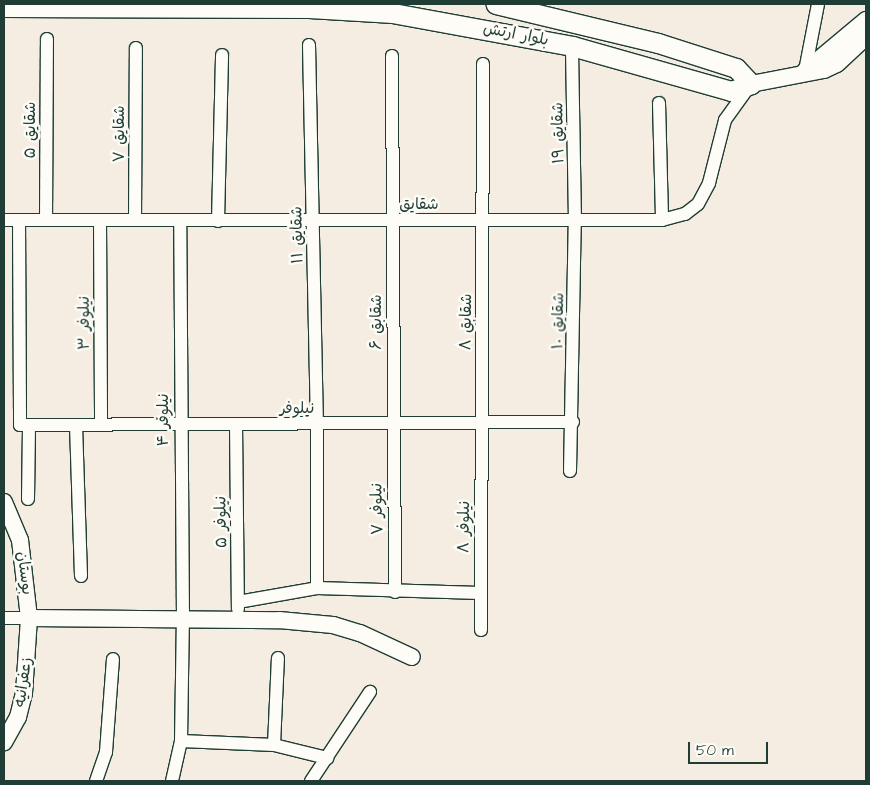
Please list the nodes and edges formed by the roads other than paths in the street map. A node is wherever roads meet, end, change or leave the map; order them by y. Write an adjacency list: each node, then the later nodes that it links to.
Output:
1 (496, 4): 14 (main road, بلوار ارتش)
2 (818, 4): 13 (street)
3 (4, 7): 8 (main road, بلوار ارتش)
4 (866, 20): 13 (street)
5 (866, 37): 13 (street)
6 (47, 40): 18 (street, شقایق ۵)
7 (308, 45): 27 (street, شقایق ۱۱)
8 (572, 46): 14 (main road, بلوار ارتش); 26 (street, شقایق ۱۹)
9 (136, 48): 20 (street, شقایق ۷)
10 (222, 55): 22 (street)
11 (392, 56): 23 (street, شقابق ۶)
12 (482, 64): 24 (street, شقابق ۸)
13 (804, 71): 14 (street)
14 (751, 84): 25 (street, شقایق)
15 (659, 103): 25 (street)
16 (4, 220): 17 (street, شقایق)
17 (19, 220): 18 (street, شقایق); 35 (street)
18 (46, 220): 19 (street, شقایق)
19 (100, 220): 20 (street, شقایق); 29 (street, نیلوفر ۳)
20 (135, 220): 21 (street, شقایق)
21 (180, 220): 22 (street, شقایق); 30 (street, نیلوفر ۴)
22 (218, 220): 27 (street, شقایق)
23 (392, 220): 24 (street, شقایق); 27 (street, شقایق); 33 (street, شقابق ۶)
24 (483, 220): 26 (street, شقایق); 34 (street, شقابق ۸)
25 (662, 220): 26 (street, شقایق)
26 (575, 221): 28 (street, شقایق ۱۰)
27 (313, 223): 32 (street, شقایق ۱۱)
28 (573, 422): 34 (street, نیلوفر); 37 (street)
29 (101, 424): 30 (street, نیلوفر); 36 (street, نیلوفر)
30 (179, 424): 31 (street, نیلوفر); 47 (street, نیلوفر ۴)
31 (236, 424): 32 (street, نیلوفر); 44 (street, نیلوفر ۵)
32 (317, 424): 33 (street, نیلوفر); 41 (street, شقایق ۱۱)
33 (392, 424): 34 (street, نیلوفر); 42 (street, نیلوفر ۷)
34 (482, 424): 43 (street, نیلوفر ۸)
35 (24, 425): 36 (street, نیلوفر); 38 (street)
36 (76, 425): 40 (street)
37 (570, 471)
38 (28, 499)
39 (4, 502): 46 (street, بوستان)
40 (81, 576)
41 (317, 588): 42 (street); 44 (street)
42 (395, 592): 43 (street)
43 (480, 593): 49 (street, نیلوفر ۸)
44 (238, 602): 48 (street, نیلوفر ۵)
45 (4, 618): 46 (street)
46 (29, 618): 47 (street); 55 (street, زعفرانیه)
47 (183, 620): 48 (street); 54 (street, نیلوفر ۴)
48 (238, 620): 50 (street)
49 (481, 630)
50 (412, 657)
51 (278, 658): 56 (street)
52 (113, 660): 58 (street)
53 (370, 692): 57 (street)
54 (180, 741): 56 (street); 59 (street, نیلوفر ۴)
55 (4, 742)
56 (274, 745): 57 (street)
57 (327, 758): 60 (street)
58 (96, 781)
59 (172, 781)
60 (311, 781)

